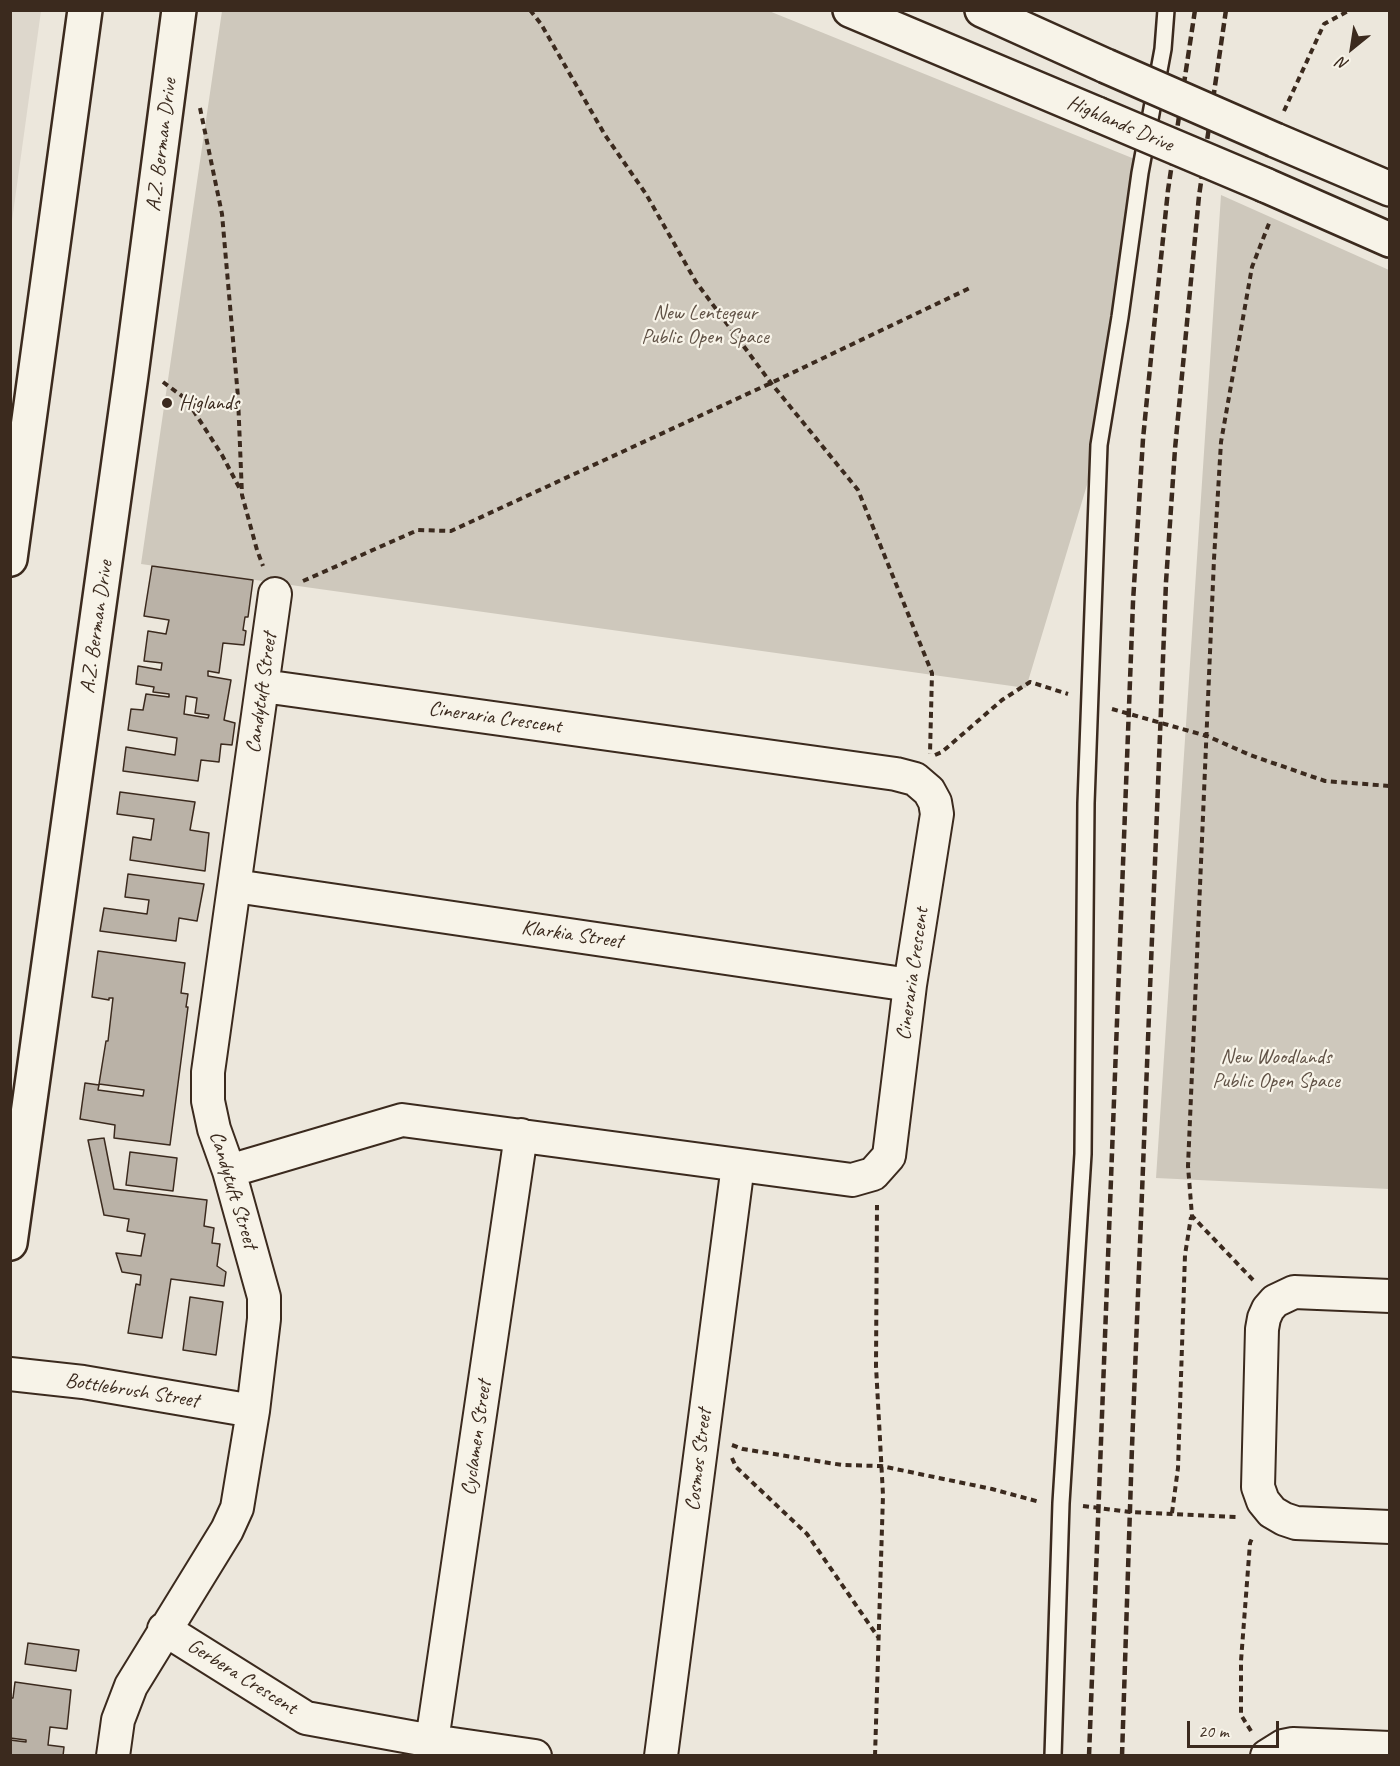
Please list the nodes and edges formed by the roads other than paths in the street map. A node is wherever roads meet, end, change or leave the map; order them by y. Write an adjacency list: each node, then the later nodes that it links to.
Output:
1 (85, 10): 8 (main road)
2 (179, 10): 16 (main road, A.Z. Berman Drive)
3 (850, 10): 7 (main road, Highlands Drive, bridge)
4 (982, 10): 6 (main road, bridge)
5 (1166, 10): 28 (lane)
6 (1389, 189)
7 (1389, 240)
8 (10, 559)
9 (275, 594): 10 (street, Candytuft Street)
10 (263, 686): 11 (street, Candytuft Street); 12 (street, Cineraria Crescent)
11 (235, 886): 12 (street, Klarkia Street); 15 (street, Candytuft Street)
12 (910, 985): 14 (street, Cineraria Crescent)
13 (521, 1135): 14 (street); 15 (street); 22 (street, Cyclamen Street)
14 (738, 1165): 27 (street, Cosmos Street)
15 (229, 1171): 19 (street, Candytuft Street)
16 (10, 1243)
17 (1389, 1296): 20 (street)
18 (10, 1374): 19 (street, Bottlebrush Street)
19 (253, 1411): 21 (street, Candytuft Street)
20 (1389, 1527)
21 (164, 1629): 22 (street, Gerbera Crescent); 25 (street, Candytuft Street)
22 (432, 1741): 26 (street, Gerbera Crescent)
23 (1260, 1745): 24 (street)
24 (1389, 1748)
25 (112, 1755)
26 (534, 1755)
27 (661, 1755)
28 (1053, 1755)

